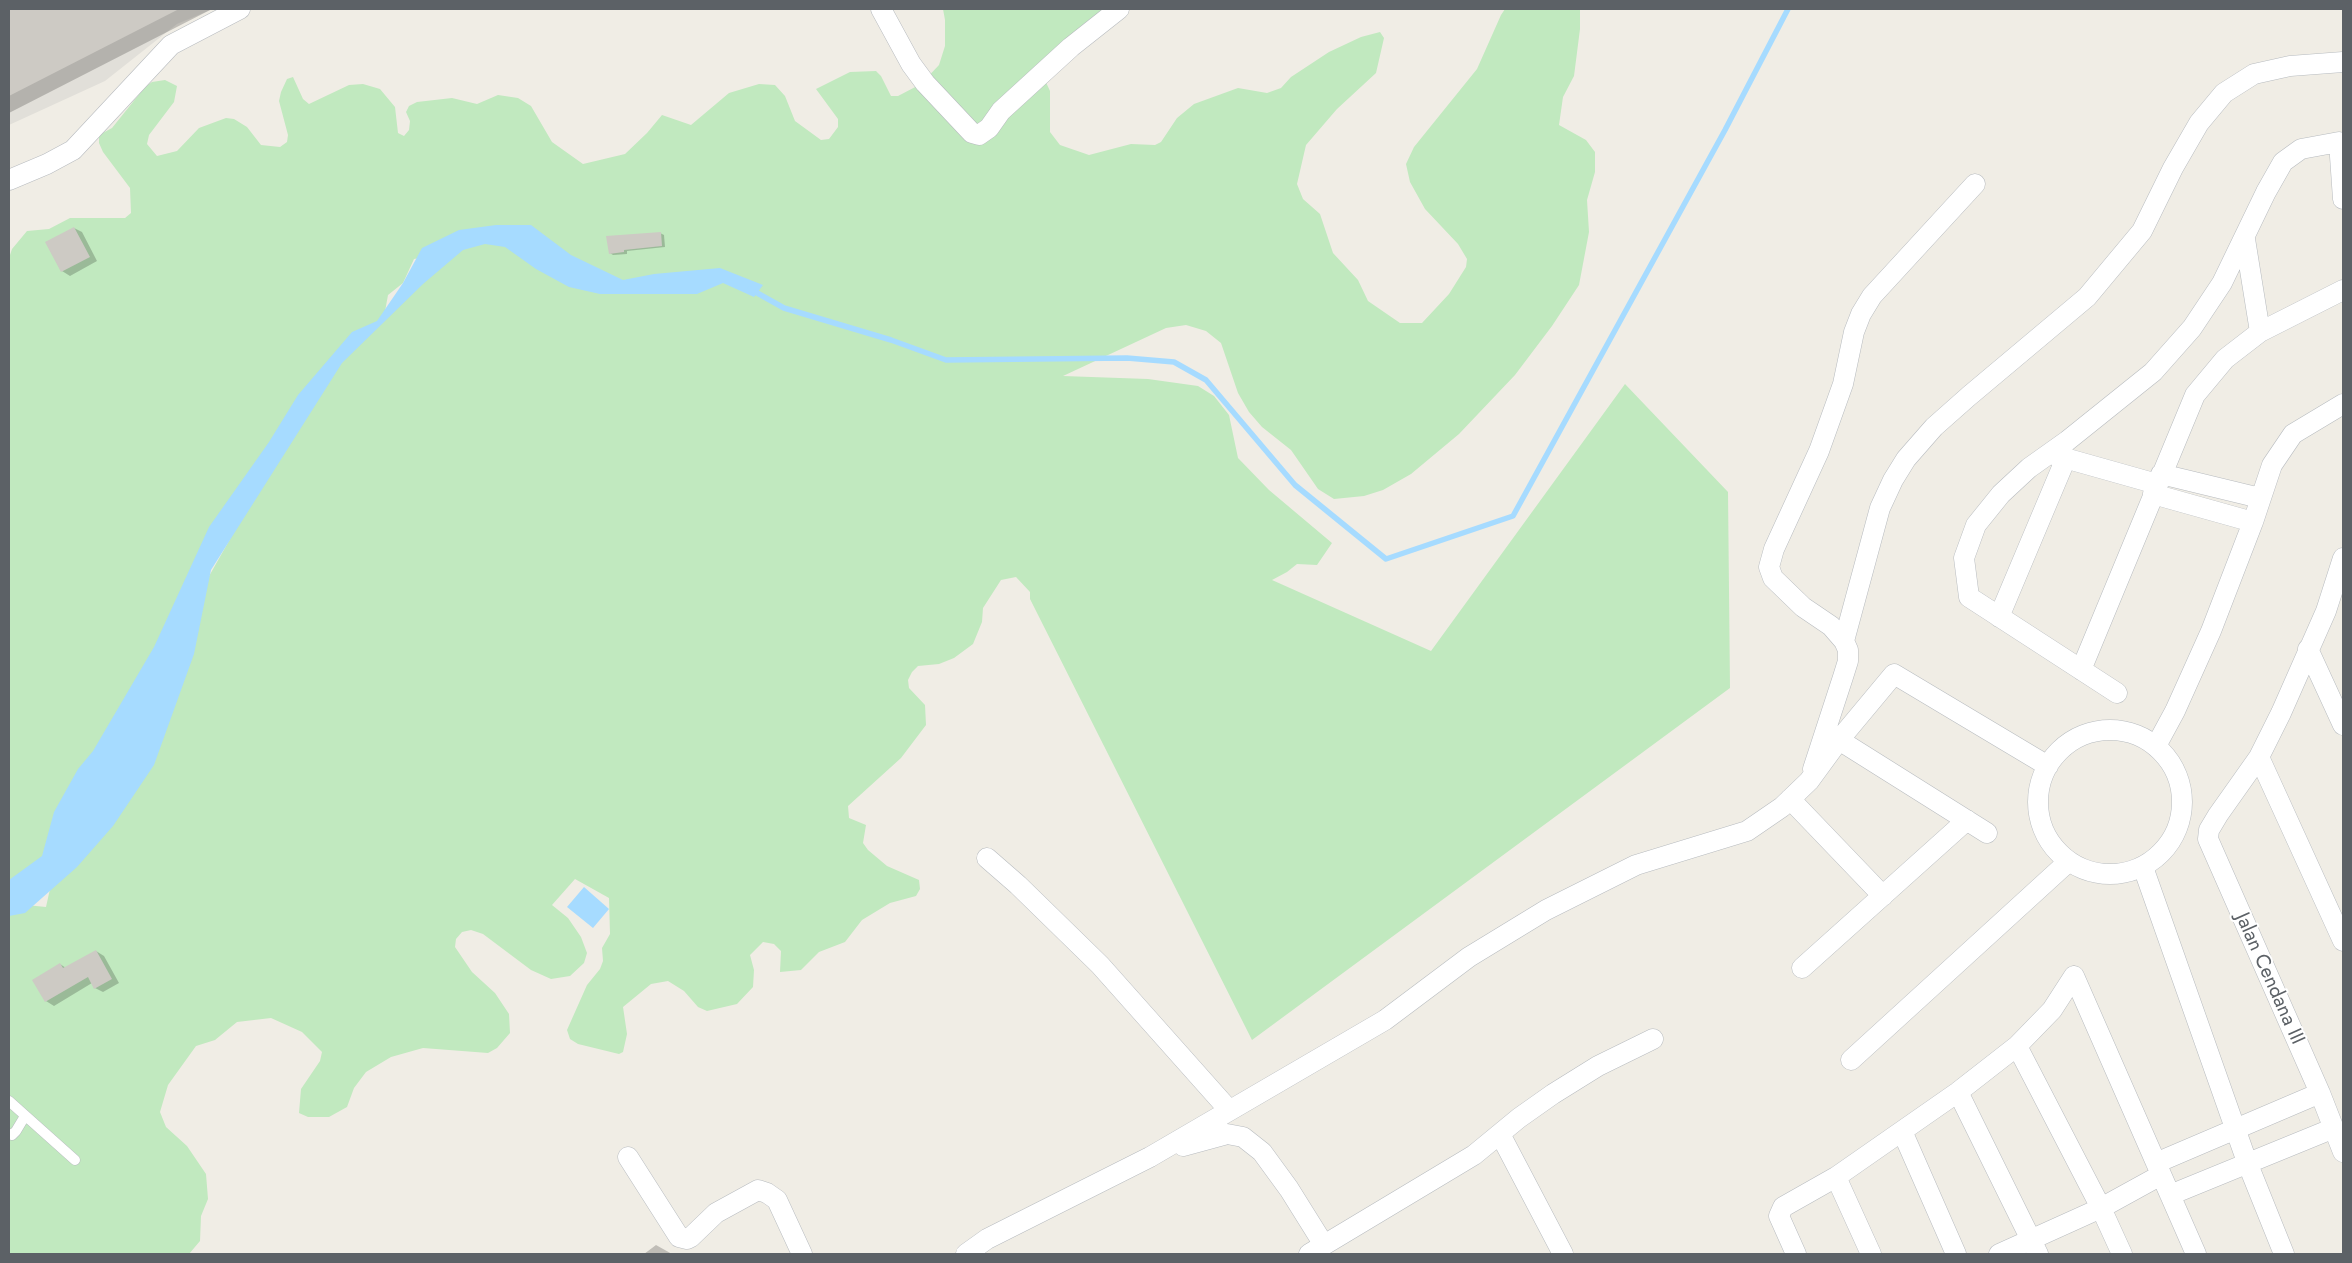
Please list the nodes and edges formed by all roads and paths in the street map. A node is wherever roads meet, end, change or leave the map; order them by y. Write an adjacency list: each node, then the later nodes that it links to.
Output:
1 (240, 9): 5 (street)
2 (881, 9): 3 (street)
3 (1119, 9)
4 (2343, 62): 18 (street)
5 (9, 180)
6 (1975, 184): 18 (street)
7 (2343, 199): 8 (street)
8 (2245, 239): 10 (street); 12 (street)
9 (2343, 290): 10 (street)
10 (2260, 332): 13 (street)
11 (2343, 404): 14 (street)
12 (2057, 456): 13 (street); 17 (street); 17 (street)
13 (2157, 484): 14 (street); 15 (street); 20 (street)
14 (2260, 498): 15 (street)
15 (2253, 522): 24 (street)
16 (2343, 558): 19 (street)
17 (1999, 617): 20 (street)
18 (1844, 641): 27 (street)
19 (2308, 649): 22 (street); 25 (street)
20 (2081, 670): 21 (street)
21 (2117, 693)
22 (2343, 724)
23 (1840, 740): 26 (street); 27 (street); 29 (street)
24 (2156, 746): 26 (street); 33 (street)
25 (2259, 757): 35 (street); 41 (street, Jalan Cendana III)
26 (2048, 766): 32 (street)
27 (1809, 781): 28 (street)
28 (1790, 799): 34 (street); 43 (street)
29 (1967, 820): 30 (street); 34 (street)
30 (1987, 833)
31 (987, 858): 43 (street)
32 (2068, 862): 33 (street); 39 (street)
33 (2143, 867): 46 (street)
34 (1883, 896): 36 (street)
35 (2343, 941)
36 (1802, 968)
37 (1653, 1039): 49 (street)
38 (2017, 1046): 40 (street); 55 (street); 58 (street)
39 (1850, 1060)
40 (1958, 1092): 47 (street); 59 (street)
41 (2320, 1092): 44 (street, Jalan Cendana III); 46 (street)
42 (9, 1101): 45 (lane)
43 (1229, 1110): 52 (street)
44 (2335, 1115): 50 (street, Jalan Cendana III); 54 (street)
45 (25, 1116): 48 (lane); 53 (lane)
46 (2236, 1129): 54 (street); 55 (street)
47 (1902, 1131): 56 (street); 66 (street)
48 (9, 1134)
49 (1500, 1134): 60 (street); 63 (street)
50 (2343, 1152)
51 (628, 1157): 61 (street)
52 (1150, 1157): 60 (street); 62 (street)
53 (75, 1160)
54 (2247, 1162): 57 (street); 70 (street)
55 (2158, 1169): 57 (street); 58 (street)
56 (1836, 1177): 64 (street); 65 (street)
57 (2170, 1195): 69 (street)
58 (2101, 1208): 59 (street); 68 (street)
59 (2035, 1248): 67 (street)
60 (1316, 1250)
61 (802, 1254)
62 (966, 1254)
63 (1563, 1254)
64 (1796, 1254)
65 (1871, 1254)
66 (1956, 1254)
67 (1999, 1254)
68 (2122, 1254)
69 (2196, 1254)
70 (2284, 1254)

